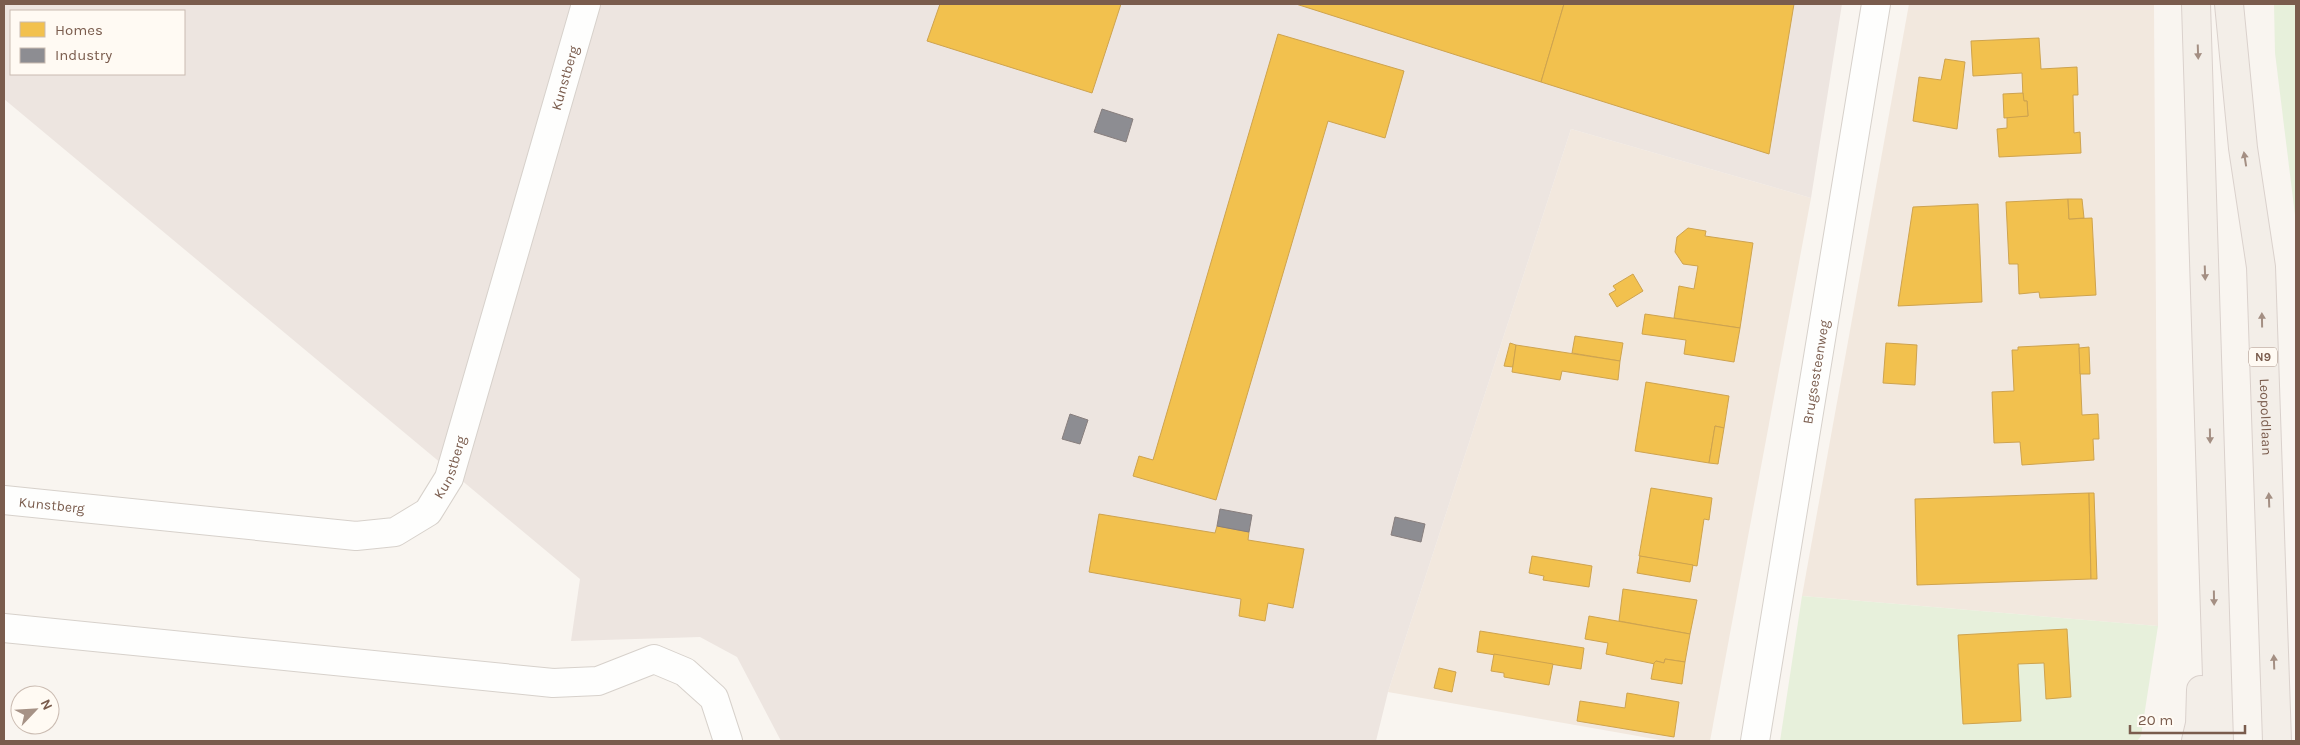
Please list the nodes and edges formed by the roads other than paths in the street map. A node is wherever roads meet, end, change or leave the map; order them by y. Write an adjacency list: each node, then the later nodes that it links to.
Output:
1 (586, 4): 5 (street, Kunstberg)
2 (1876, 4): 11 (street, Brugsesteenweg)
3 (2196, 4): 7 (main road, one-way to 7)
4 (2229, 4): 8 (main road, Leopoldlaan / N9, one-way to 4)
5 (4, 500)
6 (4, 628): 10 (street)
7 (2216, 643): 12 (main road); 13 (main road)
8 (2276, 711): 9 (main road); 14 (main road, Leopoldlaan / N9)
9 (2296, 736)
10 (728, 741)
11 (1756, 741)
12 (2196, 741)
13 (2219, 741)
14 (2277, 741)

